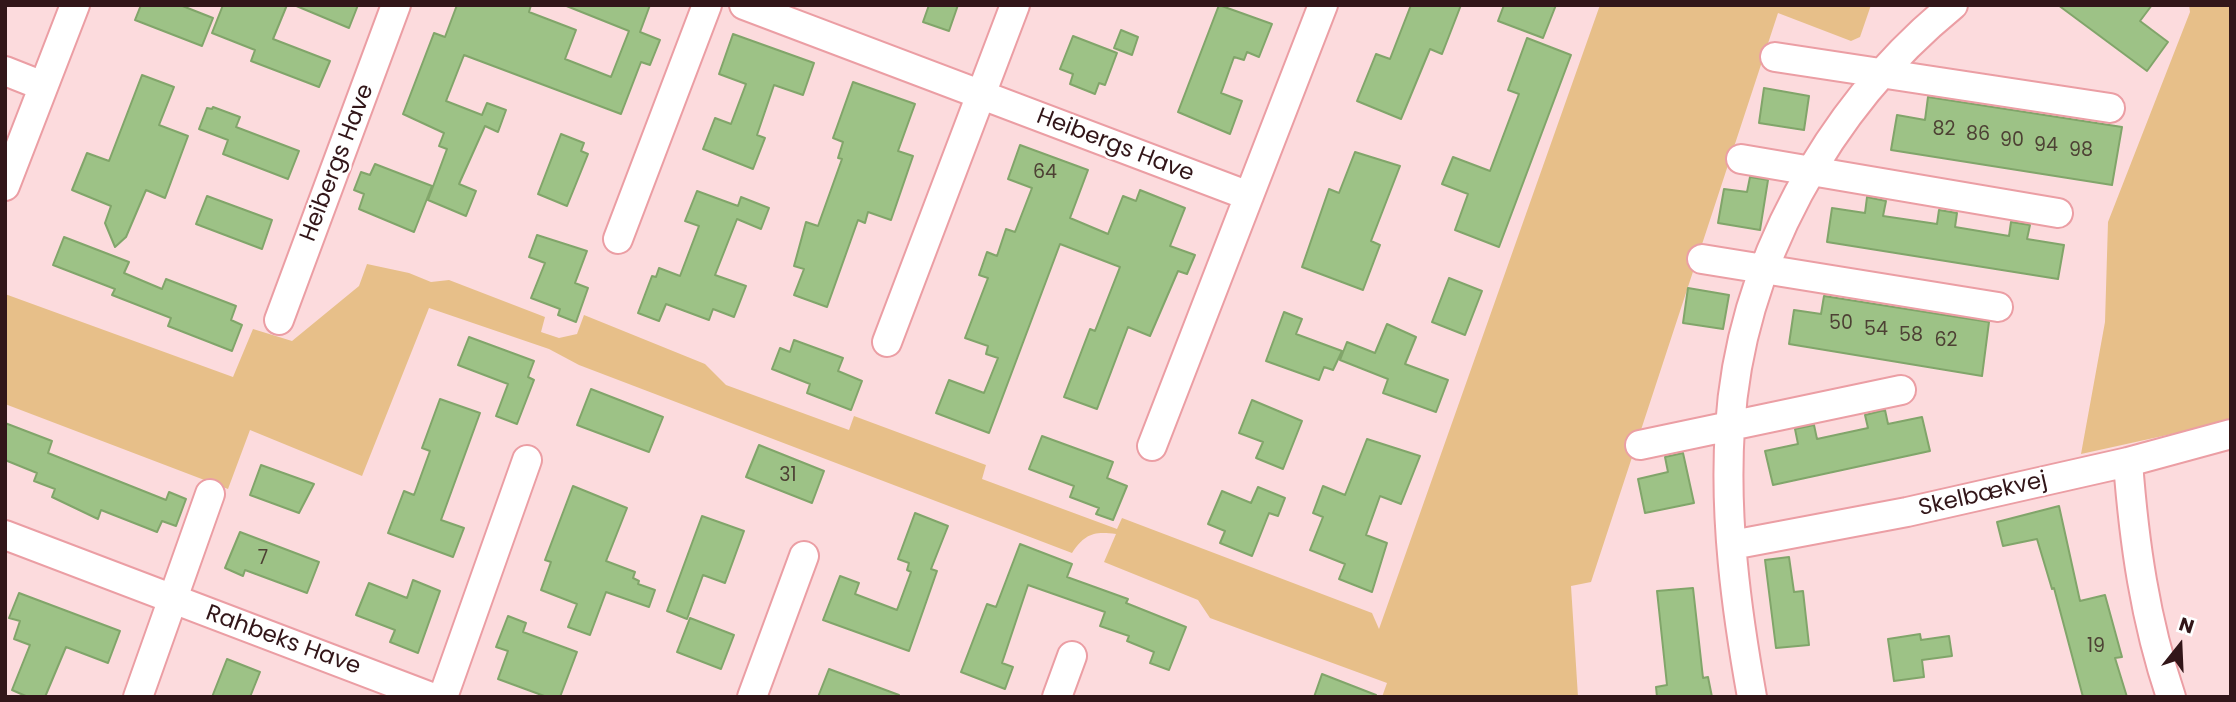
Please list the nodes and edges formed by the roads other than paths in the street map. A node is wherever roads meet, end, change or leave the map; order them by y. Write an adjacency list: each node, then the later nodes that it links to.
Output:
1 (75, 5): 11 (street)
2 (397, 5): 23 (street, Heibergs Have)
3 (707, 5): 19 (street)
4 (744, 5): 12 (street, Heibergs Have)
5 (1015, 5): 12 (street)
6 (1323, 5): 17 (street)
7 (1953, 5): 10 (street)
8 (1775, 57): 10 (street)
9 (5, 71): 11 (street)
10 (1882, 73): 13 (street); 15 (street)
11 (43, 86): 16 (street)
12 (981, 95): 17 (street, Heibergs Have); 24 (street)
13 (2110, 108)
14 (1741, 159): 15 (street)
15 (1811, 172): 18 (street); 21 (street)
16 (5, 186)
17 (1249, 196): 29 (street)
18 (2058, 213)
19 (618, 239)
20 (1702, 259): 21 (street)
21 (1764, 270): 22 (street); 26 (street)
22 (1998, 307)
23 (279, 320)
24 (887, 342)
25 (1901, 390): 26 (street)
26 (1730, 426): 28 (street); 34 (street)
27 (2231, 434): 31 (street, Skelbækvej)
28 (1640, 445)
29 (1152, 446)
30 (527, 460): 40 (street)
31 (2128, 462): 34 (street, Skelbækvej); 44 (street)
32 (210, 494): 36 (street)
33 (5, 535): 36 (street, Rahbeks Have)
34 (1732, 545): 43 (street)
35 (804, 556): 41 (street)
36 (173, 601): 38 (street); 39 (street, Rahbeks Have)
37 (1072, 656): 42 (street)
38 (138, 697)
39 (431, 697)
40 (443, 697)
41 (752, 697)
42 (1057, 697)
43 (1752, 697)
44 (2171, 697)

